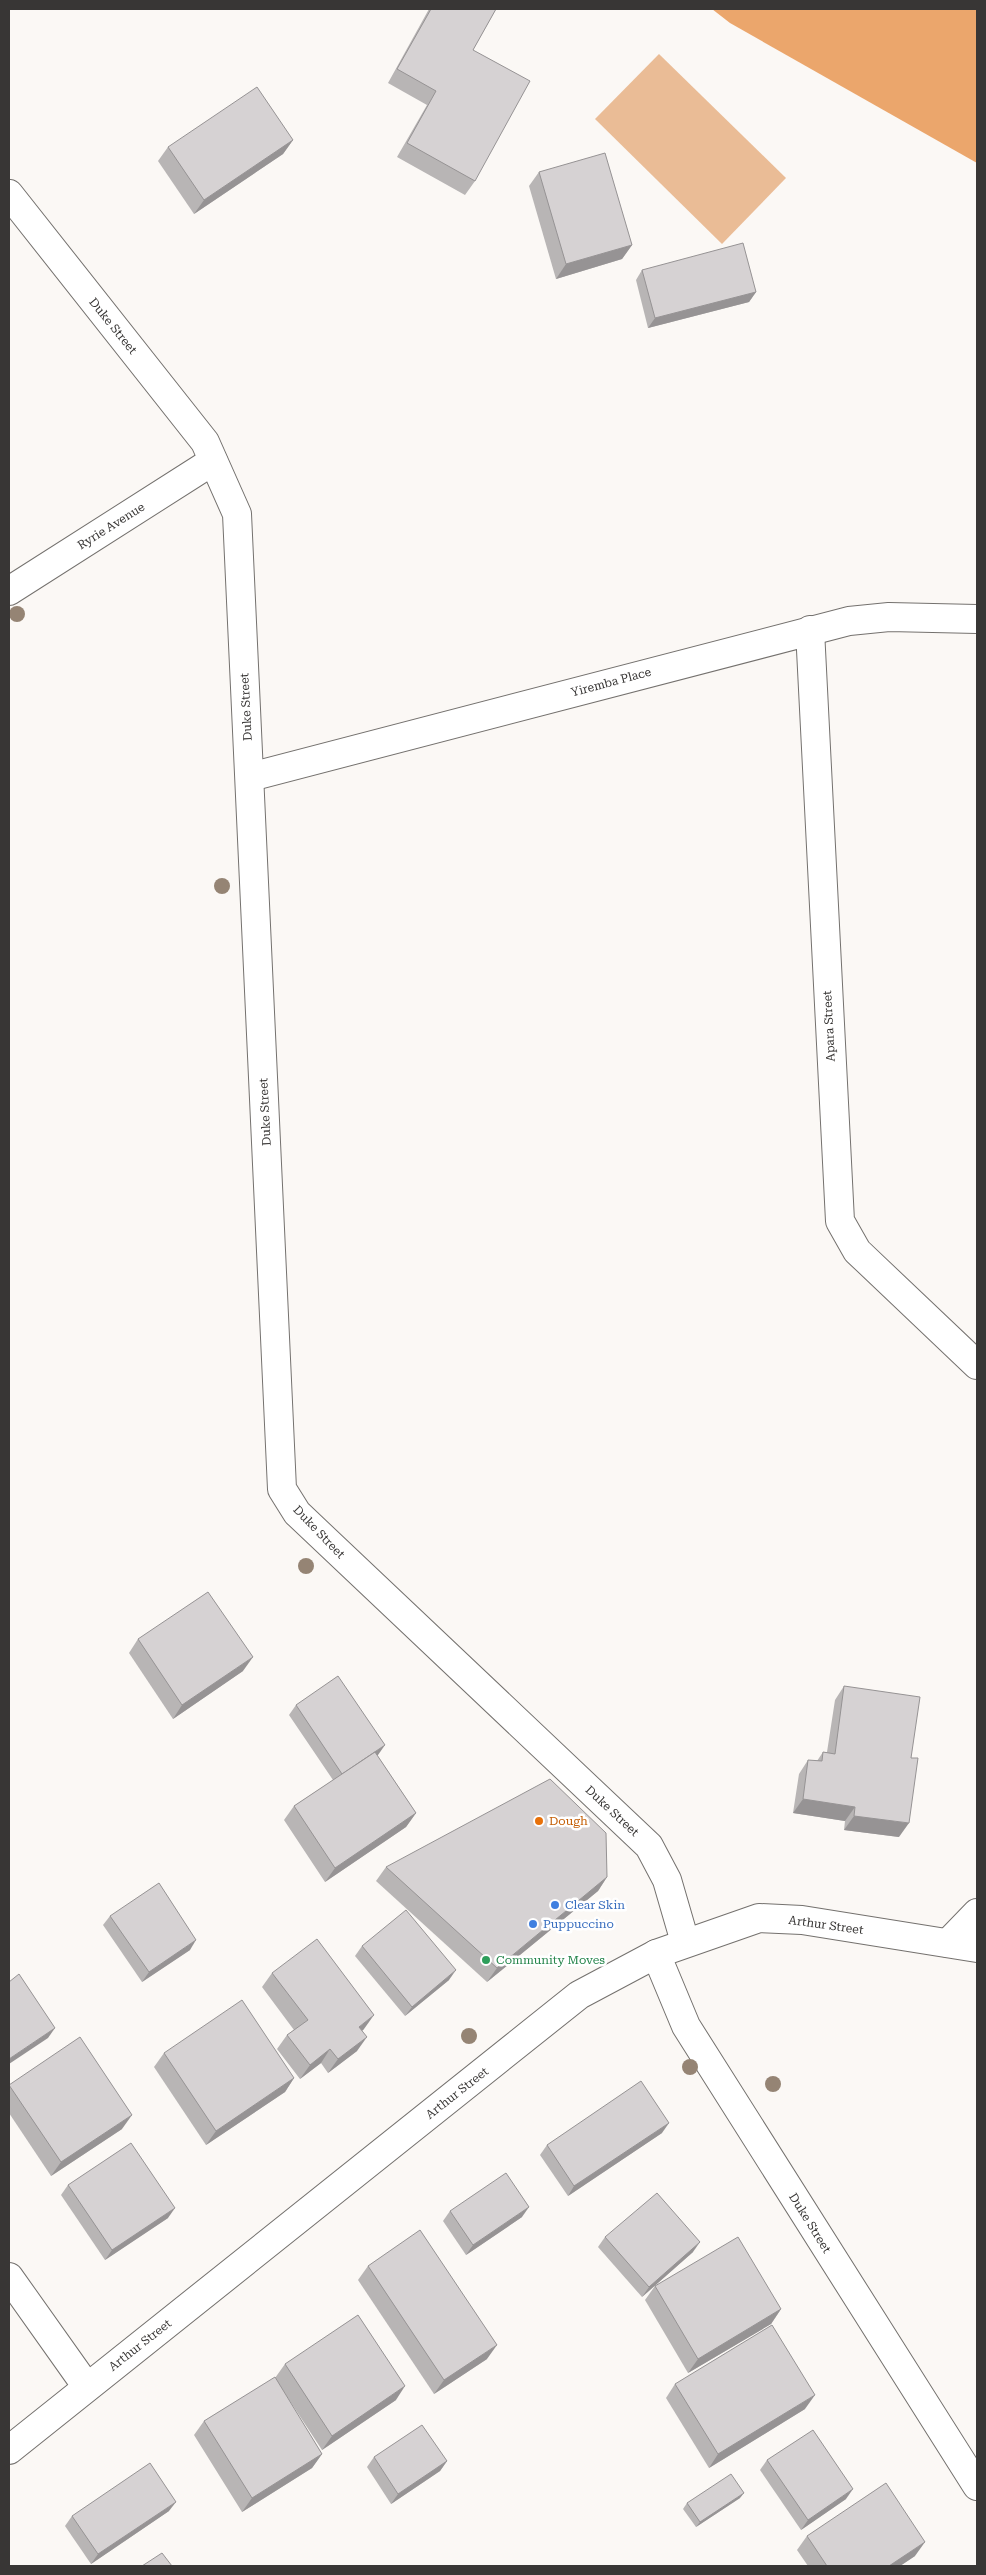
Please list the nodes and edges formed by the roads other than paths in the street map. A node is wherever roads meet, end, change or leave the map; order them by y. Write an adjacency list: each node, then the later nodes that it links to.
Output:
1 (9, 194): 2 (street, Duke Street)
2 (213, 461): 3 (street, Ryrie Avenue); 6 (street, Duke Street)
3 (9, 591)
4 (977, 619): 5 (street, Yiremba Place)
5 (810, 630): 6 (street, Yiremba Place); 7 (street, Apara Street)
6 (250, 776): 9 (street, Duke Street)
7 (977, 1365)
8 (977, 1913): 10 (street)
9 (685, 1942): 10 (street, Arthur Street); 12 (street, Arthur Street)
10 (948, 1943): 11 (street, Arthur Street)
11 (977, 1948)
12 (656, 1954): 14 (street, Arthur Street); 16 (street, Duke Street)
13 (9, 2277): 14 (street)
14 (87, 2387): 15 (street, Arthur Street)
15 (9, 2450)
16 (977, 2486)

